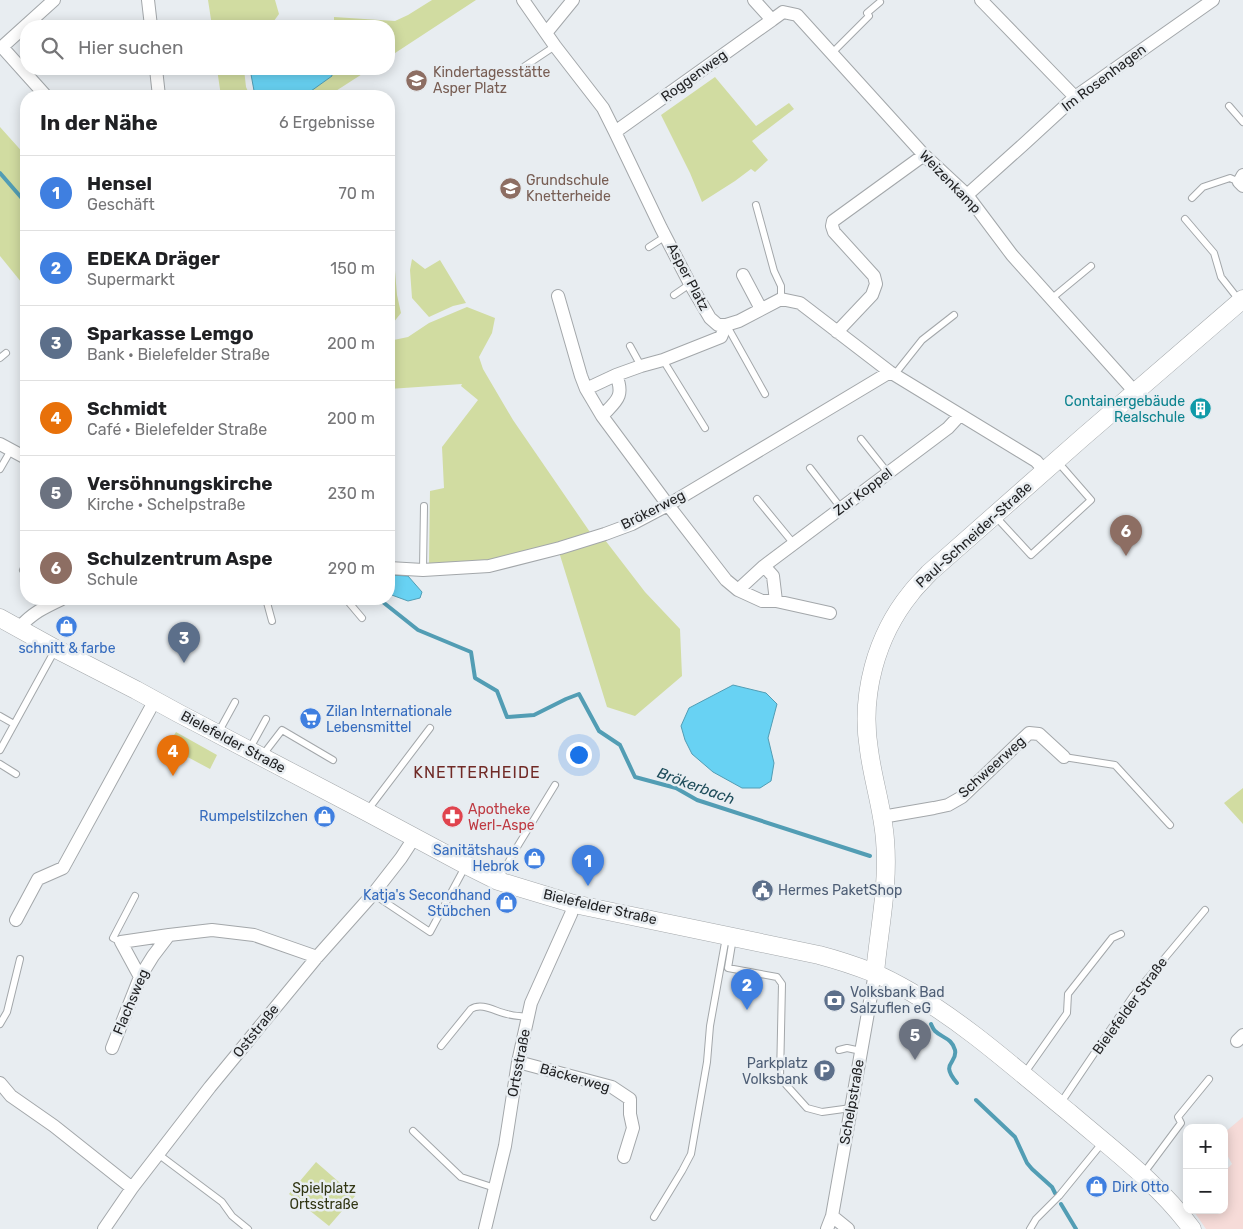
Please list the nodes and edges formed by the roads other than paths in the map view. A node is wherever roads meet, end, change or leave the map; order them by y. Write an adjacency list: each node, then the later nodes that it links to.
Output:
1 (54, 0): 9 (street)
2 (148, 0): 10 (street)
3 (523, 0): 12 (street, Asper Platz)
4 (574, 0): 12 (street)
5 (754, 0): 11 (street)
6 (981, 0): 23 (street)
7 (1213, 0): 23 (street, Im Rosenhagen)
8 (880, 2): 16 (lane)
9 (35, 20)
10 (150, 20)
11 (772, 20): 16 (street, Weizenkamp); 26 (street, Roggenweg)
12 (546, 33): 15 (street, Asper Platz)
13 (20, 34): 14 (street)
14 (1, 46): 17 (street)
15 (555, 46): 18 (lane); 26 (street, Asper Platz)
16 (832, 53): 27 (street, Weizenkamp)
17 (20, 64)
18 (522, 68)
19 (31, 75): 21 (street)
20 (157, 75): 22 (street)
21 (42, 90)
22 (158, 90)
23 (1075, 97): 29 (street, Im Rosenhagen)
24 (1229, 106): 25 (lane)
25 (1243, 122)
26 (615, 132): 33 (street, Asper Platz)
27 (924, 155): 29 (street, Weizenkamp); 46 (street)
28 (1242, 181): 30 (lane)
29 (967, 196): 41 (street, Weizenkamp)
30 (1192, 198)
31 (756, 205): 40 (lane)
32 (1185, 219): 42 (lane)
33 (666, 236): 34 (lane); 37 (street, Asper Platz)
34 (649, 247)
35 (1091, 266): 41 (lane)
36 (744, 275): 43 (street)
37 (690, 284): 38 (lane); 45 (street, Asper Platz)
38 (674, 295)
39 (558, 296): 54 (street)
40 (782, 299): 43 (street); 46 (street)
41 (1051, 299): 55 (street, Weizenkamp)
42 (1242, 300): 55 (main road, Paul-Schneider-Straße)
43 (761, 310): 45 (street)
44 (954, 315): 52 (lane)
45 (726, 325): 50 (street); 56 (lane)
46 (837, 332): 52 (street)
47 (630, 346): 51 (lane)
48 (6, 353): 49 (lane)
49 (0, 358)
50 (663, 360): 51 (street); 59 (lane)
51 (641, 366): 53 (street)
52 (892, 373): 57 (street); 68 (street, Brökerweg)
53 (616, 375): 54 (street); 58 (street)
54 (586, 389): 58 (street)
55 (1135, 392): 63 (main road, Paul-Schneider-Straße)
56 (765, 394)
57 (960, 415): 63 (street); 66 (street, Zur Koppel)
58 (602, 416): 68 (street)
59 (705, 428)
60 (861, 439): 66 (lane)
61 (5, 447): 62 (street); 65 (lane)
62 (20, 455)
63 (1051, 466): 71 (main road, Paul-Schneider-Straße); 71 (lane)
64 (810, 468): 70 (lane)
65 (0, 469)
66 (888, 473): 70 (street, Zur Koppel)
67 (757, 499): 72 (lane)
68 (668, 505): 75 (street, Brökerweg); 76 (street)
69 (424, 506): 75 (lane)
70 (841, 508): 72 (street, Zur Koppel)
71 (995, 516): 102 (main road, Paul-Schneider-Straße)
72 (794, 544): 73 (street, Zur Koppel)
73 (764, 566): 76 (street, Zur Koppel); 77 (street)
74 (395, 568): 75 (street, Brökerweg)
75 (422, 570)
76 (738, 590): 77 (street)
77 (776, 600): 81 (street)
78 (50, 605): 85 (street)
79 (268, 605): 84 (lane)
80 (351, 605): 83 (lane)
81 (830, 613)
82 (0, 618): 85 (main road, Bielefelder Straße)
83 (362, 618)
84 (272, 621)
85 (19, 628): 86 (main road, Bielefelder Straße)
86 (56, 649): 87 (main road, Bielefelder Straße); 91 (lane)
87 (154, 700): 93 (main road, Bielefelder Straße); 111 (street)
88 (235, 702): 93 (lane)
89 (0, 716): 91 (lane)
90 (266, 719): 95 (lane)
91 (14, 724): 94 (lane)
92 (430, 728): 101 (lane)
93 (217, 734): 95 (main road, Bielefelder Straße)
94 (0, 750)
95 (255, 754): 97 (lane); 101 (main road, Bielefelder Straße)
96 (1064, 757): 102 (street, Schweerweg); 103 (lane)
97 (333, 760)
98 (0, 764): 99 (lane)
99 (16, 774)
100 (555, 785): 106 (lane)
101 (367, 812): 104 (main road, Bielefelder Straße)
102 (882, 817): 118 (main road, Paul-Schneider-Straße)
103 (1170, 824)
104 (414, 838): 105 (main road, Bielefelder Straße); 107 (street, Oststraße)
105 (466, 866): 106 (main road, Bielefelder Straße); 107 (lane)
106 (498, 881): 109 (main road, Bielefelder Straße)
107 (373, 894): 116 (street, Oststraße)
108 (135, 896): 115 (lane)
109 (574, 904): 114 (main road, Bielefelder Straße); 120 (street, Ortsstraße)
110 (1205, 910): 131 (lane, Bielefelder Straße)
111 (16, 920)
112 (1121, 934): 127 (lane)
113 (169, 935): 115 (street); 116 (street); 119 (street, Flachsweg)
114 (729, 936): 118 (main road, Bielefelder Straße); 132 (lane); 141 (lane)
115 (121, 942): 119 (street)
116 (316, 957): 135 (street, Oststraße)
117 (20, 959): 121 (lane)
118 (875, 973): 125 (street, Schelpstraße); 127 (main road, Bielefelder Straße)
119 (140, 977): 123 (street, Flachsweg)
120 (528, 1017): 122 (lane); 126 (street, Ortsstraße)
121 (0, 1024)
122 (441, 1046)
123 (112, 1048)
124 (839, 1050): 125 (lane)
125 (861, 1051): 132 (street, Schelpstraße)
126 (518, 1062): 136 (street, Bäckerweg); 139 (street, Ortsstraße)
127 (1023, 1075): 131 (main road, Bielefelder Straße)
128 (1209, 1079): 137 (lane)
129 (0, 1082): 130 (street)
130 (5, 1099): 138 (street)
131 (1060, 1105): 134 (main road, Bielefelder Straße)
132 (851, 1108): 140 (street, Schelpstraße)
133 (413, 1131): 139 (lane)
134 (1104, 1142): 137 (main road, Bielefelder Straße); 147 (lane)
135 (158, 1154): 138 (street, Oststraße); 143 (lane)
136 (624, 1157)
137 (1142, 1175): 148 (main road, Bielefelder Straße)
138 (132, 1188): 142 (street, Oststraße)
139 (495, 1188): 144 (street, Ortsstraße)
140 (832, 1216): 145 (street, Schelpstraße); 146 (street)
141 (654, 1217)
142 (104, 1229)
143 (248, 1229)
144 (485, 1229)
145 (827, 1229)
146 (848, 1229)
147 (1030, 1229)
148 (1192, 1229)

